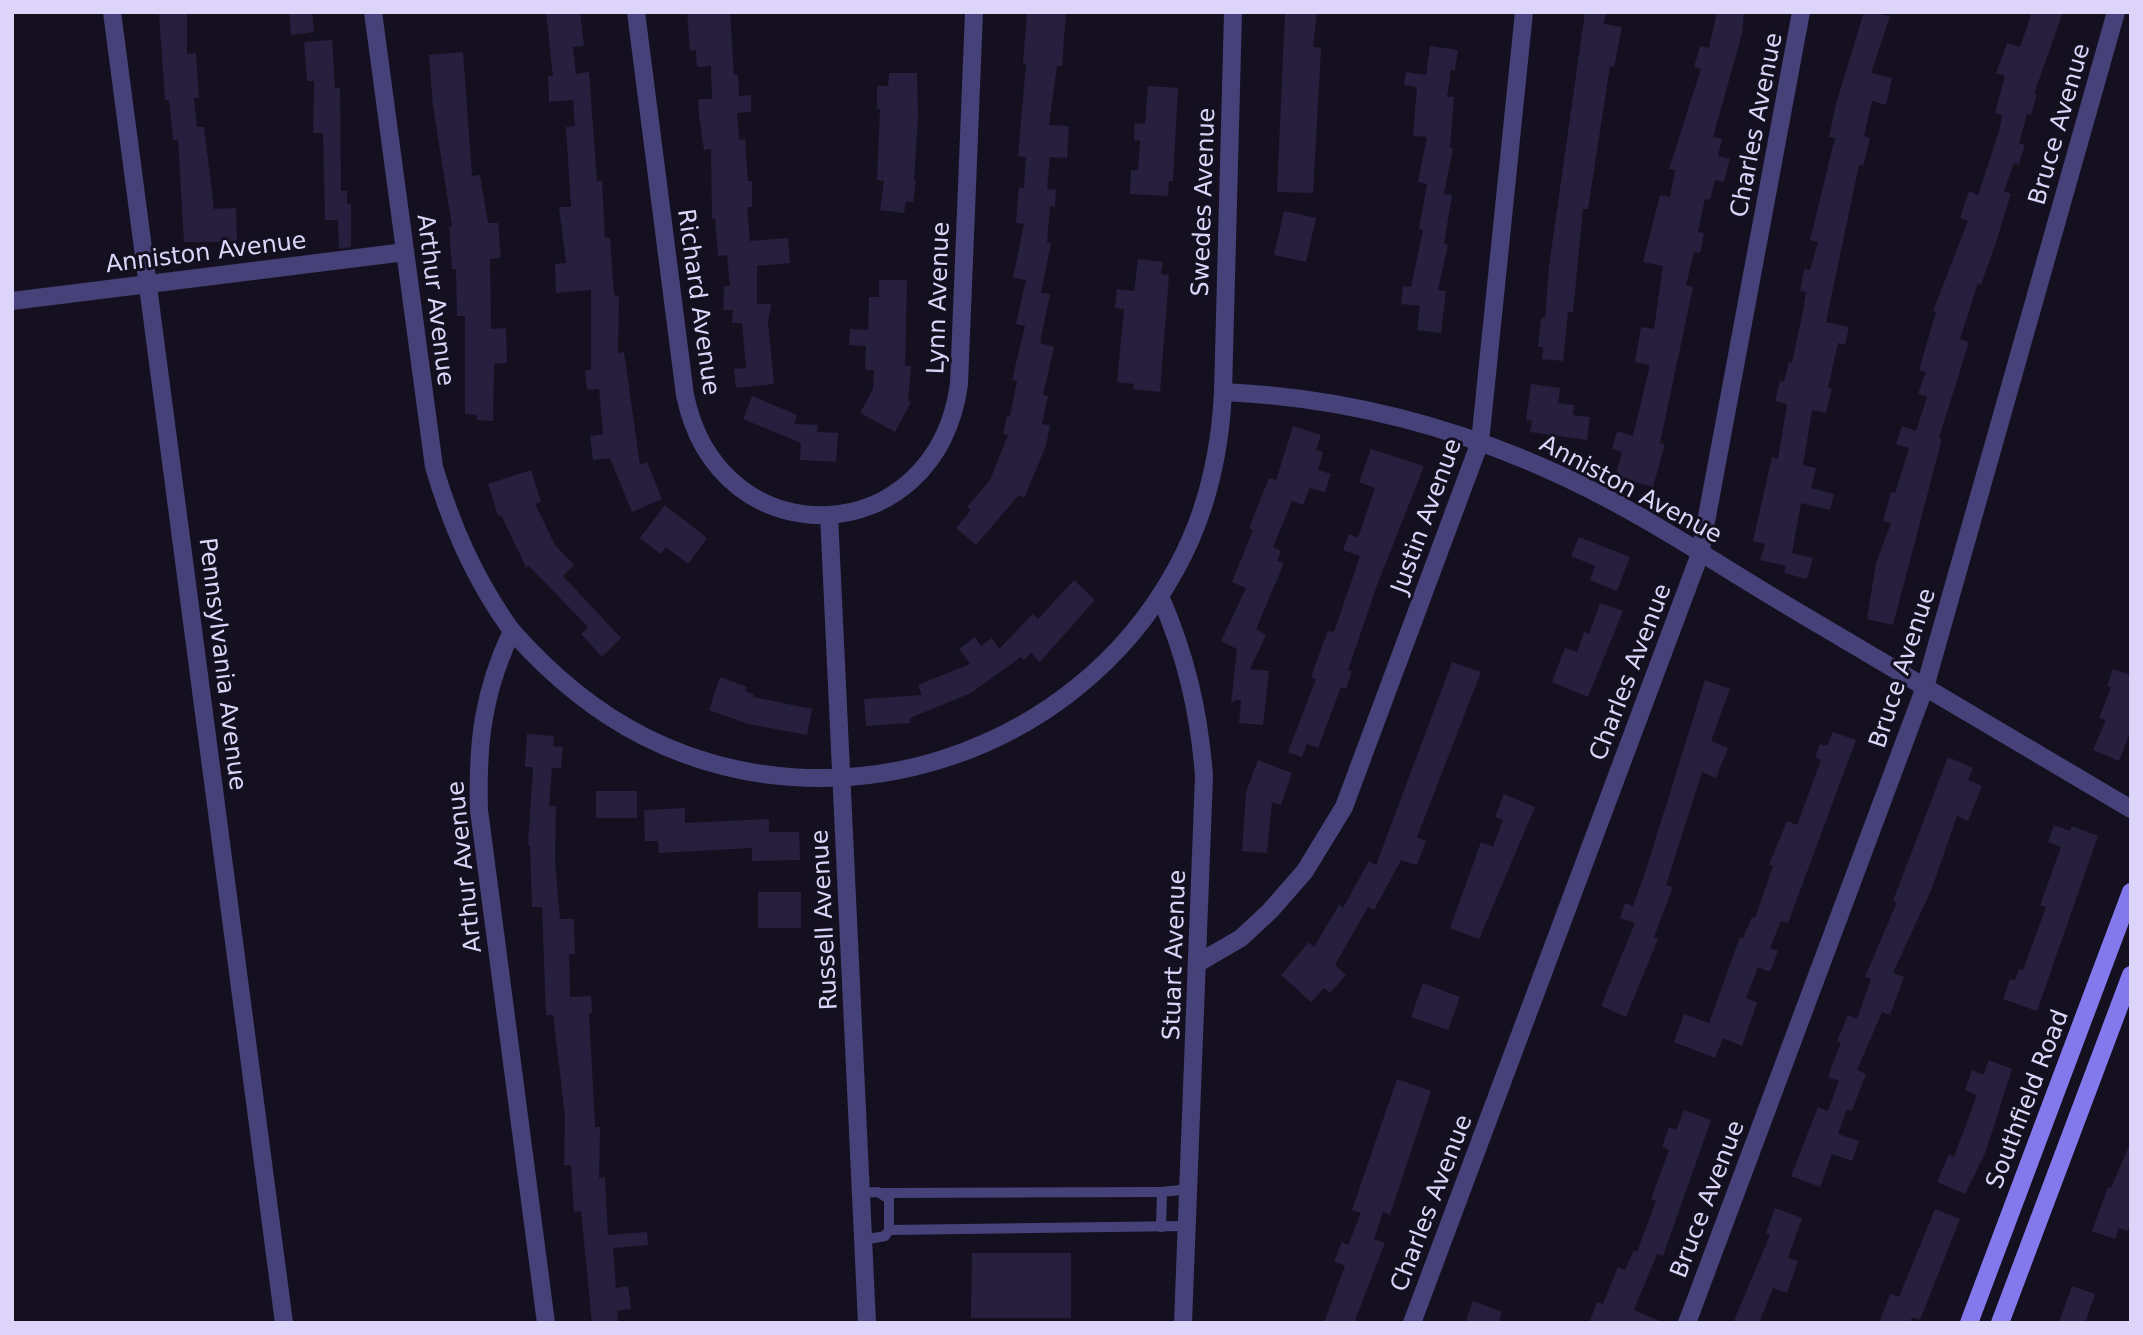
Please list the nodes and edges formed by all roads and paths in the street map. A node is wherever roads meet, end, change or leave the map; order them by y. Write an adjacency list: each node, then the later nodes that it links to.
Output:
1 (112, 12): 10 (street, Pennsylvania Avenue)
2 (373, 12): 9 (street, Arthur Avenue)
3 (636, 12): 14 (street, Richard Avenue)
4 (974, 12): 14 (street, Lynn Avenue)
5 (1233, 12): 12 (street, Swedes Avenue)
6 (1524, 12): 13 (street, Justin Avenue)
7 (1801, 12): 15 (street, Charles Avenue)
8 (2116, 12): 18 (street, Bruce Avenue)
9 (405, 252): 10 (street, Anniston Avenue); 17 (street, Arthur Avenue)
10 (149, 284): 11 (street, Anniston Avenue); 34 (street, Pennsylvania Avenue)
11 (12, 301)
12 (1223, 392): 13 (street, Anniston Avenue); 16 (street)
13 (1480, 442): 15 (street, Anniston Avenue); 22 (street, Justin Avenue)
14 (829, 515): 19 (street, Russell Avenue)
15 (1700, 554): 18 (street, Anniston Avenue); 38 (street, Charles Avenue)
16 (1160, 596): 19 (street); 22 (street, Stuart Avenue)
17 (512, 631): 19 (street); 35 (street, Arthur Avenue)
18 (1926, 687): 20 (street, Anniston Avenue); 39 (street, Bruce Avenue)
19 (841, 778): 28 (street, Russell Avenue)
20 (2131, 809)
21 (2131, 892): 24 (main road, Southfield Road)
22 (1198, 963): 26 (street, Stuart Avenue)
23 (2131, 975): 25 (main road)
24 (2024, 1177): 25 (main road); 40 (main road, Southfield Road)
25 (2051, 1188): 41 (main road)
26 (1189, 1189): 27 (lane); 30 (street, Stuart Avenue)
27 (1162, 1192): 29 (lane); 31 (lane)
28 (862, 1193): 29 (lane); 33 (street, Russell Avenue)
29 (883, 1194): 32 (lane)
30 (1187, 1226): 31 (lane); 37 (street, Stuart Avenue)
31 (1161, 1227): 32 (lane)
32 (889, 1230): 33 (lane)
33 (863, 1240): 36 (street, Russell Avenue)
34 (284, 1323)
35 (546, 1323)
36 (867, 1323)
37 (1183, 1323)
38 (1412, 1323)
39 (1687, 1323)
40 (1969, 1323)
41 (2000, 1323)

